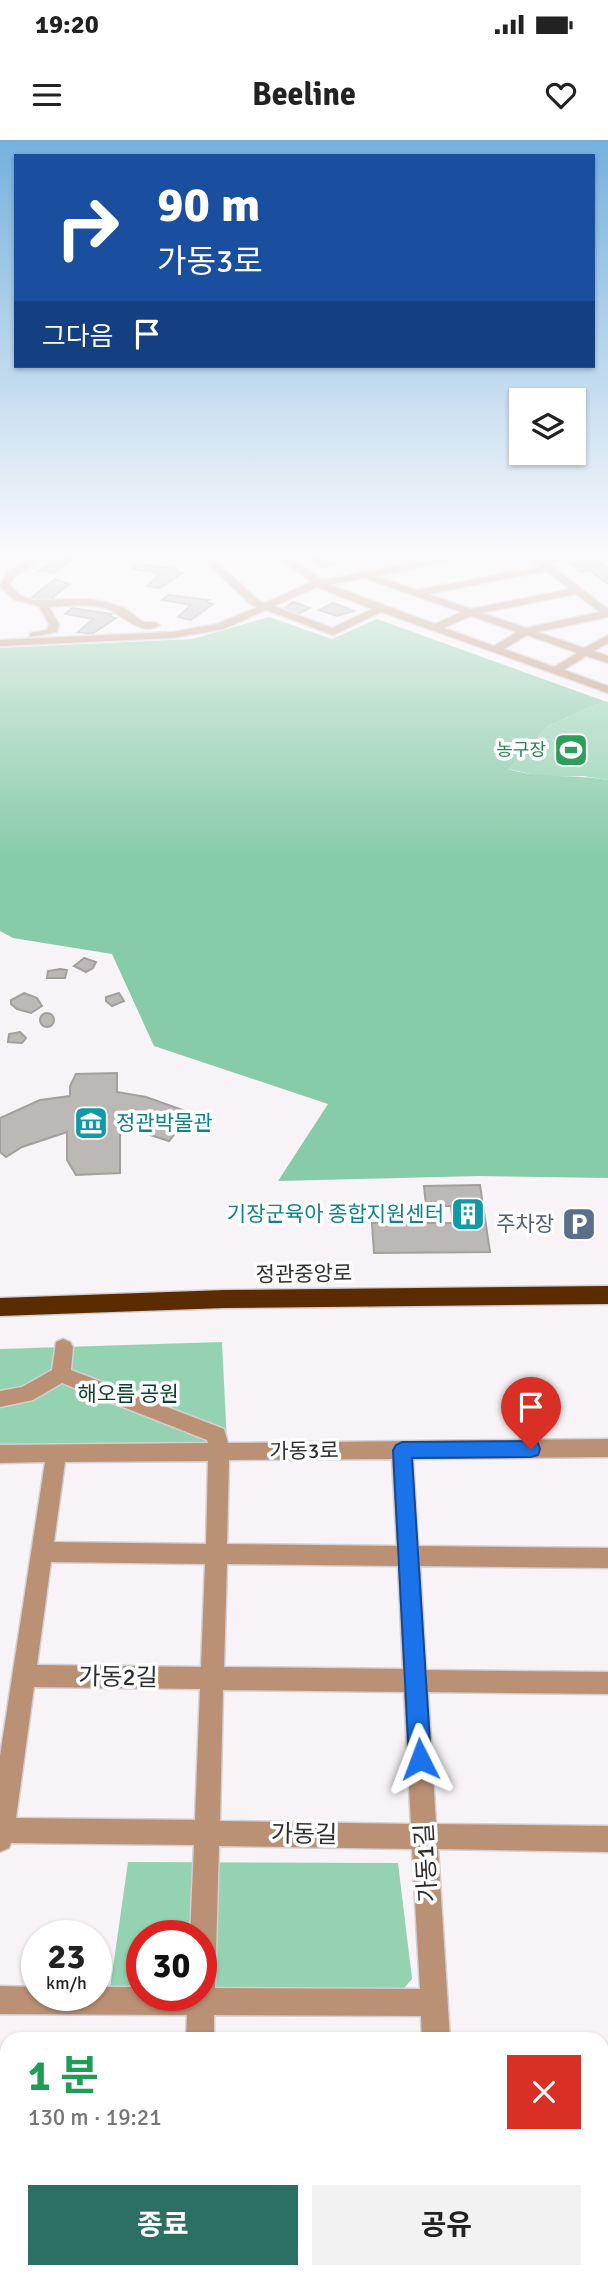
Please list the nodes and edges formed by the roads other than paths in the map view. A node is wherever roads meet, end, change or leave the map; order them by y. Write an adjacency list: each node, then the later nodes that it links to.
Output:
1 (517, 657): 3 (street)
2 (577, 657): 3 (street)
3 (555, 671): 4 (street)
4 (608, 690)
5 (608, 1295): 6 (highway, 정관중앙로)
6 (0, 1307)
7 (63, 1347): 8 (street)
8 (61, 1374): 9 (street); 12 (street)
9 (0, 1399)
10 (608, 1448): 11 (street, 가동3로)
11 (402, 1450): 12 (street, 가동3로); 17 (street, 가동1길)
12 (219, 1452): 14 (street, 가동3로); 16 (street)
13 (0, 1454): 14 (street, 가동3로)
14 (56, 1454): 15 (street)
15 (41, 1552): 16 (street); 19 (street)
16 (216, 1554): 17 (street); 20 (street)
17 (408, 1556): 18 (street); 21 (street, 가동1길)
18 (600, 1558)
19 (24, 1676): 20 (street, 가동2길); 23 (street)
20 (213, 1678): 21 (street); 24 (street)
21 (415, 1681): 22 (street); 25 (street, 가동1길)
22 (608, 1684)
23 (0, 1833): 24 (street, 가동길)
24 (207, 1833): 25 (street, 가동길); 27 (street)
25 (425, 1836): 26 (street, 가동길); 31 (street, 가동1길)
26 (608, 1839)
27 (204, 1920)
28 (0, 2000): 29 (street)
29 (126, 2002)
30 (217, 2003): 31 (street)
31 (434, 2003): 34 (street, 가동1길)
32 (201, 2011): 33 (street)
33 (200, 2032)
34 (436, 2032)

